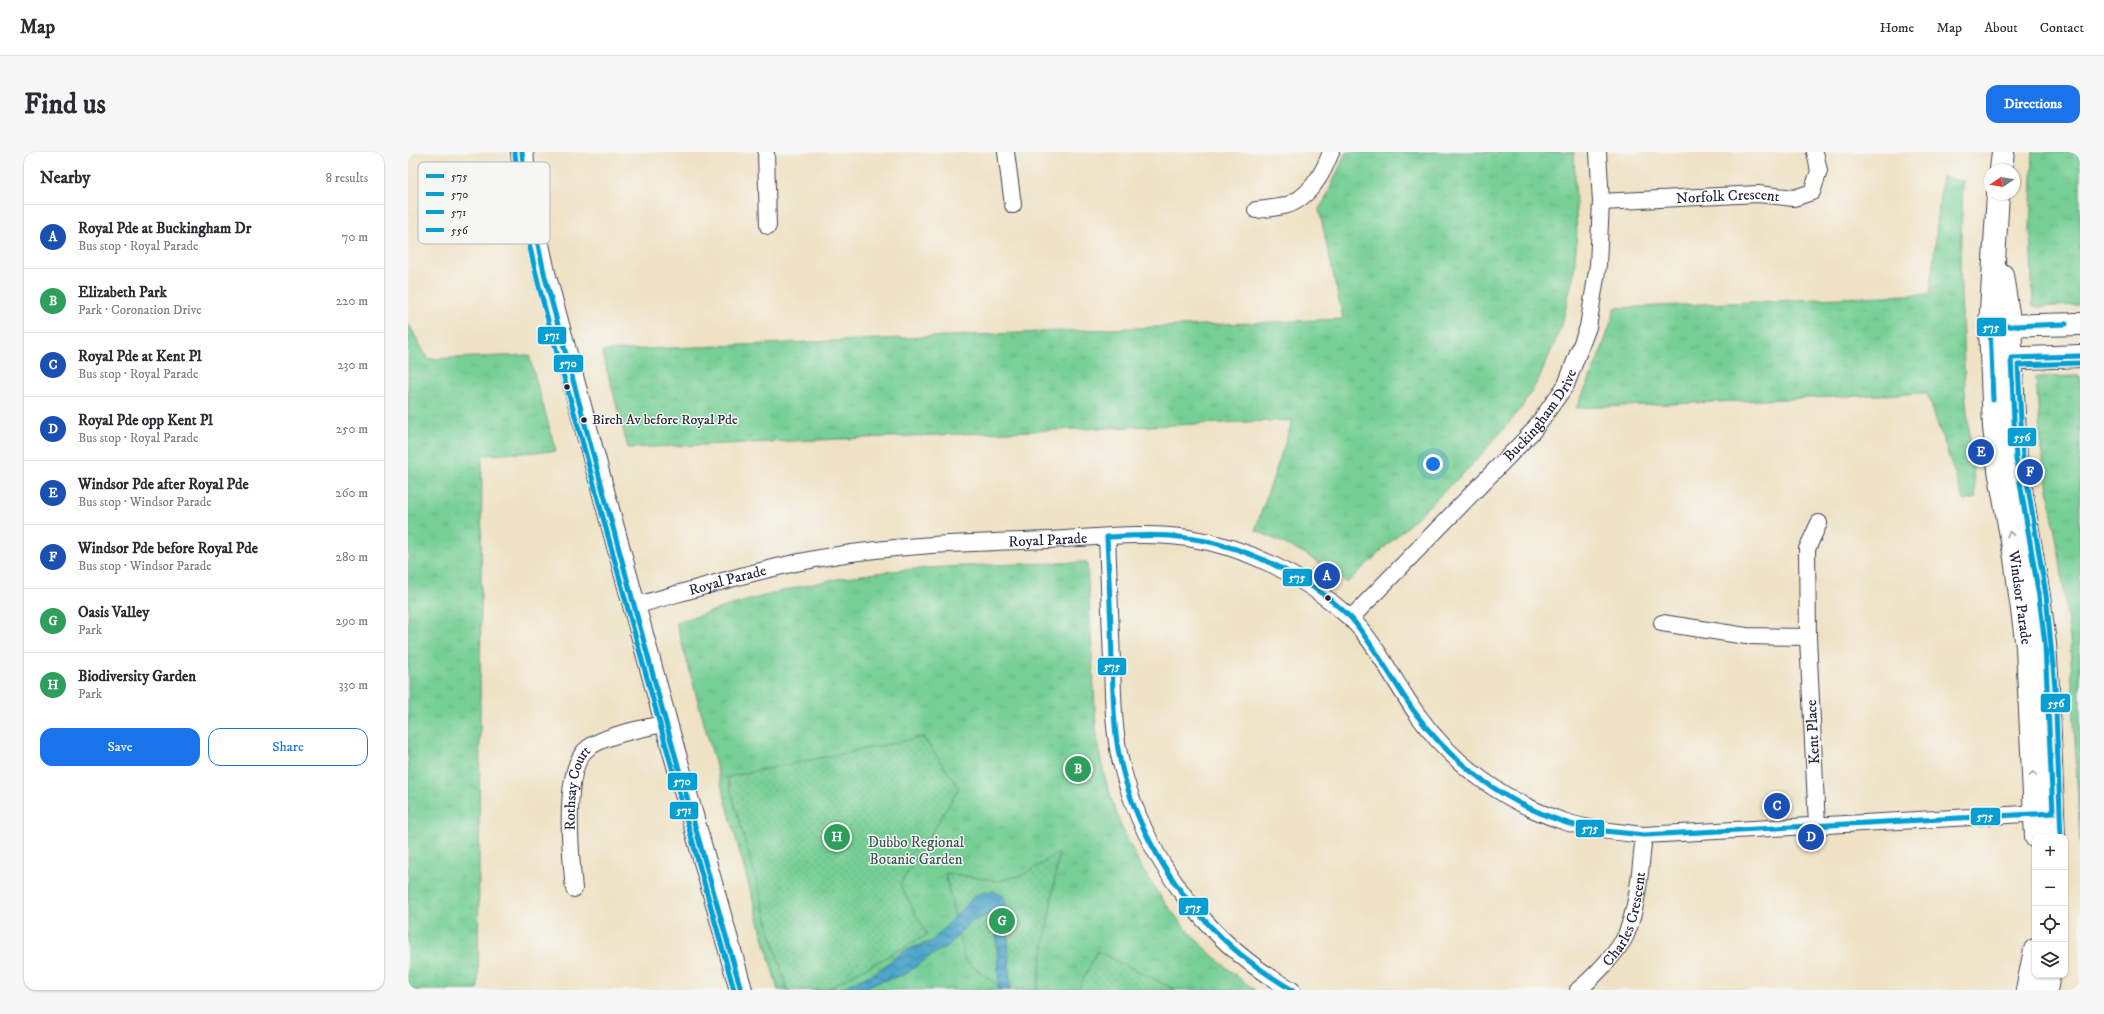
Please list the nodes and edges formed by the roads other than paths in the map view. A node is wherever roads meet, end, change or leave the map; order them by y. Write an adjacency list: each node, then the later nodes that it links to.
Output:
1 (522, 152): 8 (street)
2 (766, 152): 14 (street)
3 (1006, 152): 12 (street)
4 (1330, 152): 13 (street)
5 (1598, 152): 11 (street, Buckingham Drive)
6 (1815, 152): 11 (street, Norfolk Crescent)
7 (2003, 152): 9 (street)
8 (523, 162)
9 (2002, 164)
10 (1998, 200): 17 (street, Windsor Parade)
11 (1601, 202): 23 (street, Buckingham Drive)
12 (1013, 205)
13 (1256, 210)
14 (768, 226)
15 (538, 244): 22 (street)
16 (2080, 324): 17 (street)
17 (2000, 326): 19 (street, Windsor Parade)
18 (2080, 356): 19 (street)
19 (2001, 359): 27 (street, Windsor Parade)
20 (1819, 523): 25 (street, Kent Place)
21 (1107, 537): 22 (street, Royal Parade); 23 (street, Royal Parade); 36 (street)
22 (634, 606): 26 (street)
23 (1351, 618): 31 (street, Royal Parade)
24 (1662, 622): 25 (street)
25 (1808, 637): 28 (street, Kent Place)
26 (666, 723): 32 (street, Rothsay Court); 35 (street)
27 (2044, 813): 28 (street, Royal Parade); 29 (street, Windsor Parade); 30 (street, Windsor Parade)
28 (1817, 826): 31 (street, Royal Parade)
29 (2037, 834)
30 (2053, 834)
31 (1644, 835): 37 (street, Charles Crescent)
32 (574, 889)
33 (2032, 965): 38 (street)
34 (2048, 978): 39 (street)
35 (741, 990)
36 (1292, 990)
37 (1578, 990)
38 (2027, 990)
39 (2046, 990)

